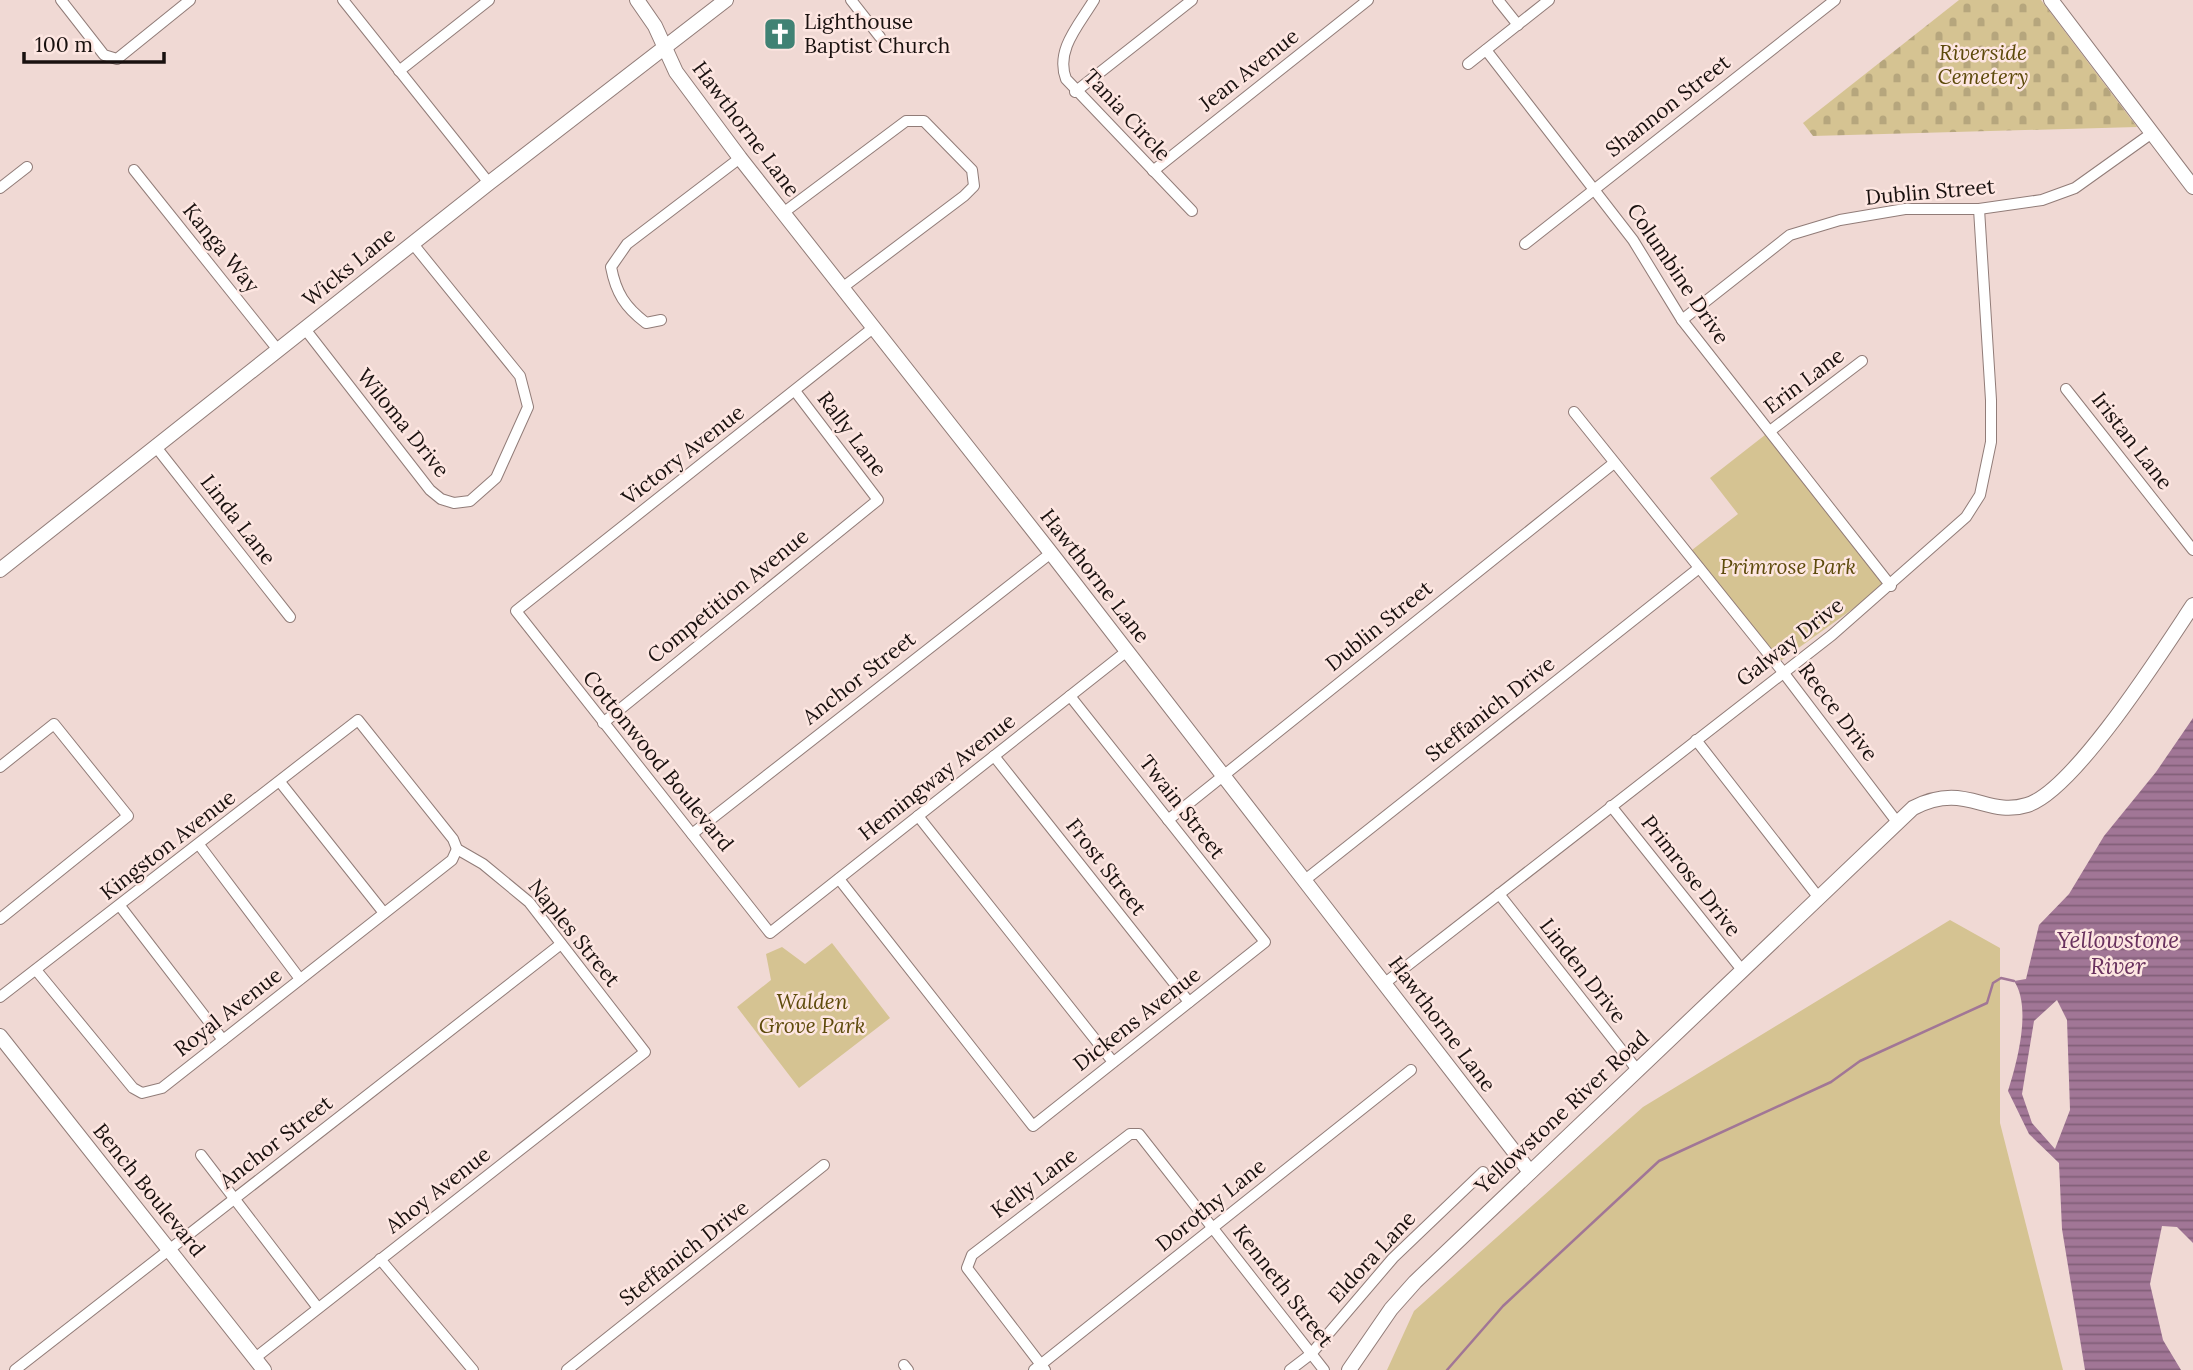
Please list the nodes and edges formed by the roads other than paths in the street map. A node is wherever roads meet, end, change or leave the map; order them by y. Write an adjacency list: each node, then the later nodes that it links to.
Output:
1 (61, 0): 14 (street)
2 (343, 0): 20 (street)
3 (489, 0): 20 (street)
4 (637, 0): 17 (street, Hawthorne Lane)
5 (726, 0): 17 (street, Wicks Lane)
6 (851, 0): 16 (street)
7 (1094, 0): 21 (street, Tania Circle)
8 (1192, 0): 21 (street)
9 (1368, 0): 26 (street, Jean Avenue)
10 (1498, 0): 15 (street)
11 (1549, 0): 15 (street)
12 (1835, 0): 30 (street, Shannon Street)
13 (2051, 0): 22 (street)
14 (190, 1)
15 (1518, 25): 18 (street)
16 (880, 37)
17 (663, 49): 23 (street, Hawthorne Lane); 27 (street, Wicks Lane)
18 (1486, 50): 19 (street); 30 (street, Columbine Drive)
19 (1468, 64)
20 (399, 71): 27 (street)
21 (1075, 92): 26 (street, Tania Circle)
22 (2151, 133): 28 (street); 31 (street, Dublin Street)
23 (740, 158): 33 (street, Hawthorne Lane); 37 (street)
24 (27, 167): 29 (street)
25 (134, 170): 41 (street, Kanga Way)
26 (1153, 171): 32 (street, Tania Circle)
27 (489, 183): 34 (street, Wicks Lane)
28 (2193, 187)
29 (0, 188)
30 (1595, 188): 35 (street, Shannon Street); 38 (street, Columbine Drive)
31 (1979, 209): 38 (street, Dublin Street); 54 (street, Galway Drive)
32 (1192, 211)
33 (783, 213): 36 (street, Hawthorne Lane); 36 (street)
34 (413, 244): 40 (street, Wicks Lane); 40 (street, Wiloma Drive)
35 (1525, 244)
36 (842, 288): 39 (street, Hawthorne Lane)
37 (662, 320)
38 (1682, 320): 46 (street, Columbine Drive)
39 (873, 328): 44 (street, Victory Avenue); 51 (street, Hawthorne Lane)
40 (305, 330): 41 (street, Wicks Lane)
41 (278, 350): 47 (street, Wicks Lane)
42 (1862, 361): 46 (street, Erin Lane)
43 (2066, 389): 50 (street, Iristan Lane)
44 (795, 391): 49 (street, Rally Lane); 56 (street, Victory Avenue)
45 (1574, 412): 48 (street, Reece Drive)
46 (1770, 431): 54 (street, Columbine Drive)
47 (156, 447): 53 (street, Wicks Lane); 57 (street, Linda Lane)
48 (1614, 463): 52 (street, Reece Drive); 66 (street, Dublin Street)
49 (878, 500): 62 (street, Competition Avenue)
50 (2193, 551)
51 (1051, 553): 58 (street, Hawthorne Lane); 72 (street, Anchor Street)
52 (1699, 568): 59 (street, Reece Drive); 76 (street, Steffanich Drive)
53 (0, 570)
54 (1891, 586): 59 (street, Galway Drive)
55 (2193, 605): 71 (street, Yellowstone River Road)
56 (516, 611): 62 (street, Cottonwood Boulevard)
57 (290, 617)
58 (1127, 651): 60 (street, Hemingway Avenue); 66 (street, Hawthorne Lane)
59 (1783, 672): 63 (street, Galway Drive); 71 (street, Reece Drive)
60 (1070, 696): 64 (street, Hemingway Avenue); 70 (street, Twain Street)
61 (358, 720): 67 (street, Kingston Avenue); 74 (street, Naples Street)
62 (603, 723): 72 (street, Cottonwood Boulevard)
63 (1696, 740): 68 (street, Galway Drive); 78 (street)
64 (994, 756): 69 (street, Hemingway Avenue); 90 (street, Frost Street)
65 (0, 767): 81 (street)
66 (1222, 776): 70 (street, Dublin Street); 76 (street, Hawthorne Lane)
67 (280, 782): 73 (street, Kingston Avenue); 80 (street)
68 (1611, 806): 77 (street, Galway Drive); 86 (street, Primrose Drive)
69 (918, 816): 75 (street, Hemingway Avenue); 94 (street)
70 (1168, 820): 83 (street, Twain Street)
71 (1897, 822): 78 (street, Yellowstone River Road)
72 (692, 834): 82 (street, Cottonwood Boulevard)
73 (200, 846): 79 (street, Kingston Avenue); 87 (street)
74 (457, 849): 80 (street, Royal Avenue); 84 (street, Naples Street)
75 (839, 879): 82 (street, Hemingway Avenue); 94 (street, Dickens Avenue)
76 (1305, 880): 88 (street, Hawthorne Lane)
77 (1499, 894): 88 (street, Galway Drive); 96 (street, Linden Drive)
78 (1819, 898): 86 (street, Yellowstone River Road)
79 (120, 906): 85 (street, Kingston Avenue); 92 (street)
80 (384, 913): 87 (street, Royal Avenue)
81 (0, 919)
82 (770, 933)
83 (1265, 942): 90 (street, Dickens Avenue)
84 (561, 944): 93 (street, Naples Street); 102 (street, Anchor Street)
85 (36, 970): 89 (street, Kingston Avenue); 92 (street, Royal Avenue)
86 (1742, 970): 96 (street, Yellowstone River Road)
87 (300, 979): 92 (street, Royal Avenue)
88 (1385, 983): 101 (street, Hawthorne Lane)
89 (0, 998)
90 (1189, 1002): 94 (street, Dickens Avenue)
91 (0, 1036): 104 (street, Bench Boulevard)
92 (223, 1040)
93 (645, 1052): 105 (street, Ahoy Avenue)
94 (1113, 1062)
95 (1410, 1070): 103 (street, Dorothy Lane)
96 (1638, 1071): 101 (street, Yellowstone River Road)
97 (1130, 1134): 103 (street, Kenneth Street); 109 (street, Kelly Lane)
98 (201, 1155): 102 (street)
99 (824, 1165): 113 (street, Steffanich Drive)
100 (1483, 1172): 107 (street, Eldora Lane)
101 (1530, 1172): 116 (street, Yellowstone River Road)
102 (235, 1198): 104 (street, Anchor Street); 106 (street)
103 (1213, 1228): 107 (street, Kenneth Street); 109 (street, Dorothy Lane)
104 (170, 1249): 108 (street, Bench Boulevard); 110 (street, Anchor Street)
105 (380, 1259): 106 (street, Ahoy Avenue); 112 (street)
106 (318, 1308): 108 (street, Ahoy Avenue)
107 (1311, 1354): 114 (street, Eldora Lane); 115 (street, Kenneth Street)
108 (255, 1358): 111 (street, Bench Boulevard)
109 (1040, 1368)
110 (15, 1370)
111 (264, 1370)
112 (473, 1370)
113 (567, 1370)
114 (1290, 1370)
115 (1324, 1370)
116 (1349, 1370)

